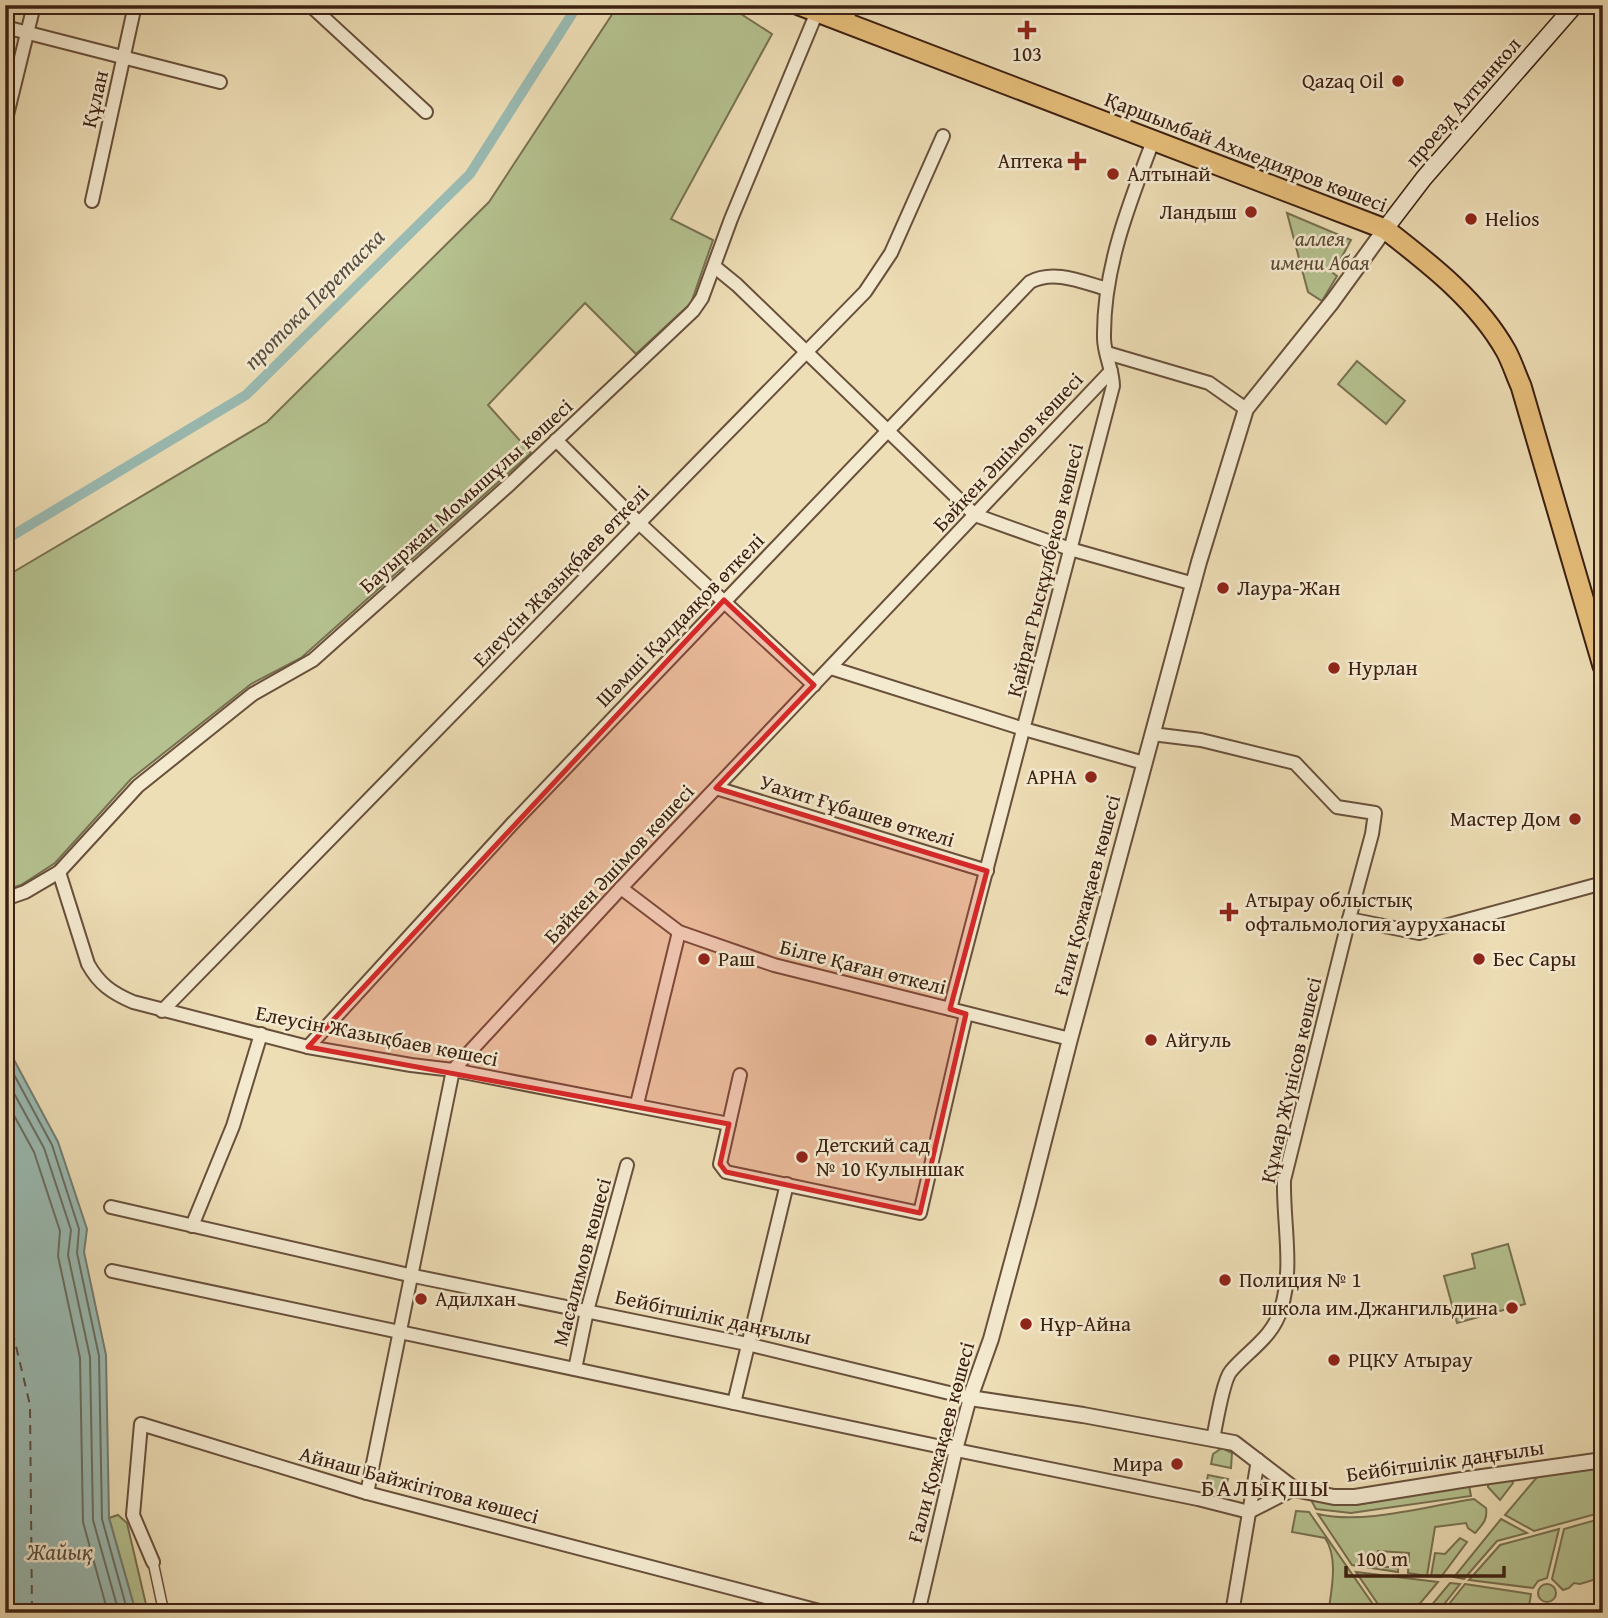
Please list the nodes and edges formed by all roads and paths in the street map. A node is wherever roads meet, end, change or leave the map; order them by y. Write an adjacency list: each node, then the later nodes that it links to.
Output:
1 (34, 5): 8 (street)
2 (135, 5): 9 (street, Құлан)
3 (310, 5): 11 (street)
4 (1574, 5): 16 (main road, проезд Алтынкол)
5 (808, 9): 6 (main road, Қаршымбай Ахмедияров көшесі); 17 (street, Бауыржан Момышұлы көшесі)
6 (849, 14): 14 (main road, Қаршымбай Ахмедияров көшесі)
7 (5, 27): 8 (street)
8 (29, 32): 9 (street); 12 (street)
9 (124, 56): 10 (street); 15 (street, Құлан)
10 (220, 82)
11 (426, 113)
12 (5, 123)
13 (943, 136): 19 (street, Елеусін Жазықбаев өткелі)
14 (1153, 141): 16 (main road, Қаршымбай Ахмедияров көшесі); 18 (street, Қайрат Рысқұлбеков көшесі)
15 (92, 201)
16 (1385, 229): 22 (street, Ғали Қожақаев көшесі); 30 (main road, Қаршымбай Ахмедияров көшесі)
17 (715, 267): 19 (street); 24 (street, Бауыржан Момышұлы көшесі)
18 (1107, 289): 20 (street, Қайрат Рысқұлбеков көшесі); 23 (street, Шәмші Қалдаяқов өткелі)
19 (807, 353): 23 (street); 26 (street, Елеусін Жазықбаев өткелі)
20 (1107, 353): 21 (street, Қайрат Рысқұлбеков көшесі); 22 (street)
21 (1111, 372): 25 (street, Бәйкен Әшімов көшесі); 27 (street, Қайрат Рысқұлбеков көшесі)
22 (1247, 409): 28 (street, Ғали Қожақаев көшесі)
23 (888, 430): 25 (street); 29 (street, Шәмші Қалдаяқов өткелі)
24 (556, 440): 26 (street); 38 (street, Бауыржан Момышұлы көшесі)
25 (975, 515): 27 (street); 31 (street, Бәйкен Әшімов көшесі)
26 (639, 523): 29 (street); 45 (street, Елеусін Жазықбаев өткелі)
27 (1070, 549): 28 (street); 33 (street, Қайрат Рысқұлбеков көшесі)
28 (1194, 584): 34 (street, Ғали Қожақаев көшесі)
29 (724, 600): 32 (street); 49 (street, Шәмші Қалдаяқов өткелі)
30 (1603, 666)
31 (831, 668): 32 (street, Бәйкен Әшімов көшесі); 33 (street)
32 (814, 685): 36 (street, Бәйкен Әшімов көшесі)
33 (1024, 729): 35 (street); 37 (street, Қайрат Рысқұлбеков көшесі)
34 (1152, 734): 35 (street, Ғали Қожақаев көшесі); 42 (street, Құмар Жүнісов көшесі)
35 (1144, 763): 48 (street, Ғали Қожақаев көшесі)
36 (716, 788): 37 (street, Уахит Ғұбашев өткелі); 40 (street, Бәйкен Әшімов көшесі)
37 (987, 871): 44 (street, Қайрат Рысқұлбеков көшесі)
38 (59, 872): 41 (street, Бауыржан Момышұлы көшесі); 45 (street, Елеусін Жазықбаев көшесі)
39 (1603, 883): 42 (street)
40 (621, 888): 43 (street, Білге Қаған өткелі); 50 (street, Бәйкен Әшімов көшесі)
41 (5, 899)
42 (1349, 919): 66 (street, Құмар Жүнісов көшесі)
43 (679, 932): 44 (street, Білге Қаған өткелі); 52 (street)
44 (950, 1009): 46 (street, Білге Қаған өткелі)
45 (162, 1011): 47 (street, Елеусін Жазықбаев көшесі)
46 (967, 1014): 48 (street, Білге Қаған өткелі); 55 (street)
47 (261, 1034): 49 (street, Елеусін Жазықбаев көшесі); 57 (street)
48 (1070, 1038): 64 (street, Ғали Қожақаев көшесі)
49 (308, 1047): 50 (street, Елеусін Жазықбаев көшесі)
50 (453, 1070): 52 (street, Елеусін Жазықбаев көшесі); 59 (street)
51 (740, 1075): 53 (street)
52 (637, 1104): 53 (street, Елеусін Жазықбаев көшесі)
53 (729, 1124): 55 (street)
54 (627, 1165): 60 (street, Масалимов көшесі)
55 (787, 1184): 62 (street)
56 (111, 1207): 57 (street, Бейбітшілік даңғылы)
57 (192, 1226): 59 (street, Бейбітшілік даңғылы)
58 (112, 1271): 61 (street)
59 (410, 1275): 60 (street, Бейбітшілік даңғылы); 61 (street)
60 (587, 1311): 62 (street, Бейбітшілік даңғылы); 63 (street, Масалимов көшесі)
61 (400, 1331): 63 (street); 71 (street)
62 (747, 1344): 64 (street, Бейбітшілік даңғылы); 65 (street)
63 (575, 1369): 65 (street)
64 (970, 1398): 66 (street, Бейбітшілік даңғылы); 67 (street, Ғали Қожақаев көшесі)
65 (734, 1403): 67 (street)
66 (1213, 1439): 68 (street, Бейбітшілік даңғылы)
67 (956, 1450): 72 (street); 76 (street, Ғали Қожақаев көшесі)
68 (1258, 1460): 70 (street, Бейбітшілік даңғылы); 72 (street)
69 (1603, 1460): 70 (street, Бейбітшілік даңғылы)
70 (1294, 1489): 72 (street)
71 (367, 1493): 73 (street, Айнаш Байжігітова көшесі); 75 (street, Айнаш Байжігітова көшесі)
72 (1250, 1512): 77 (street)
73 (153, 1562): 74 (street)
74 (164, 1613)
75 (827, 1613)
76 (918, 1613)
77 (1232, 1613)

